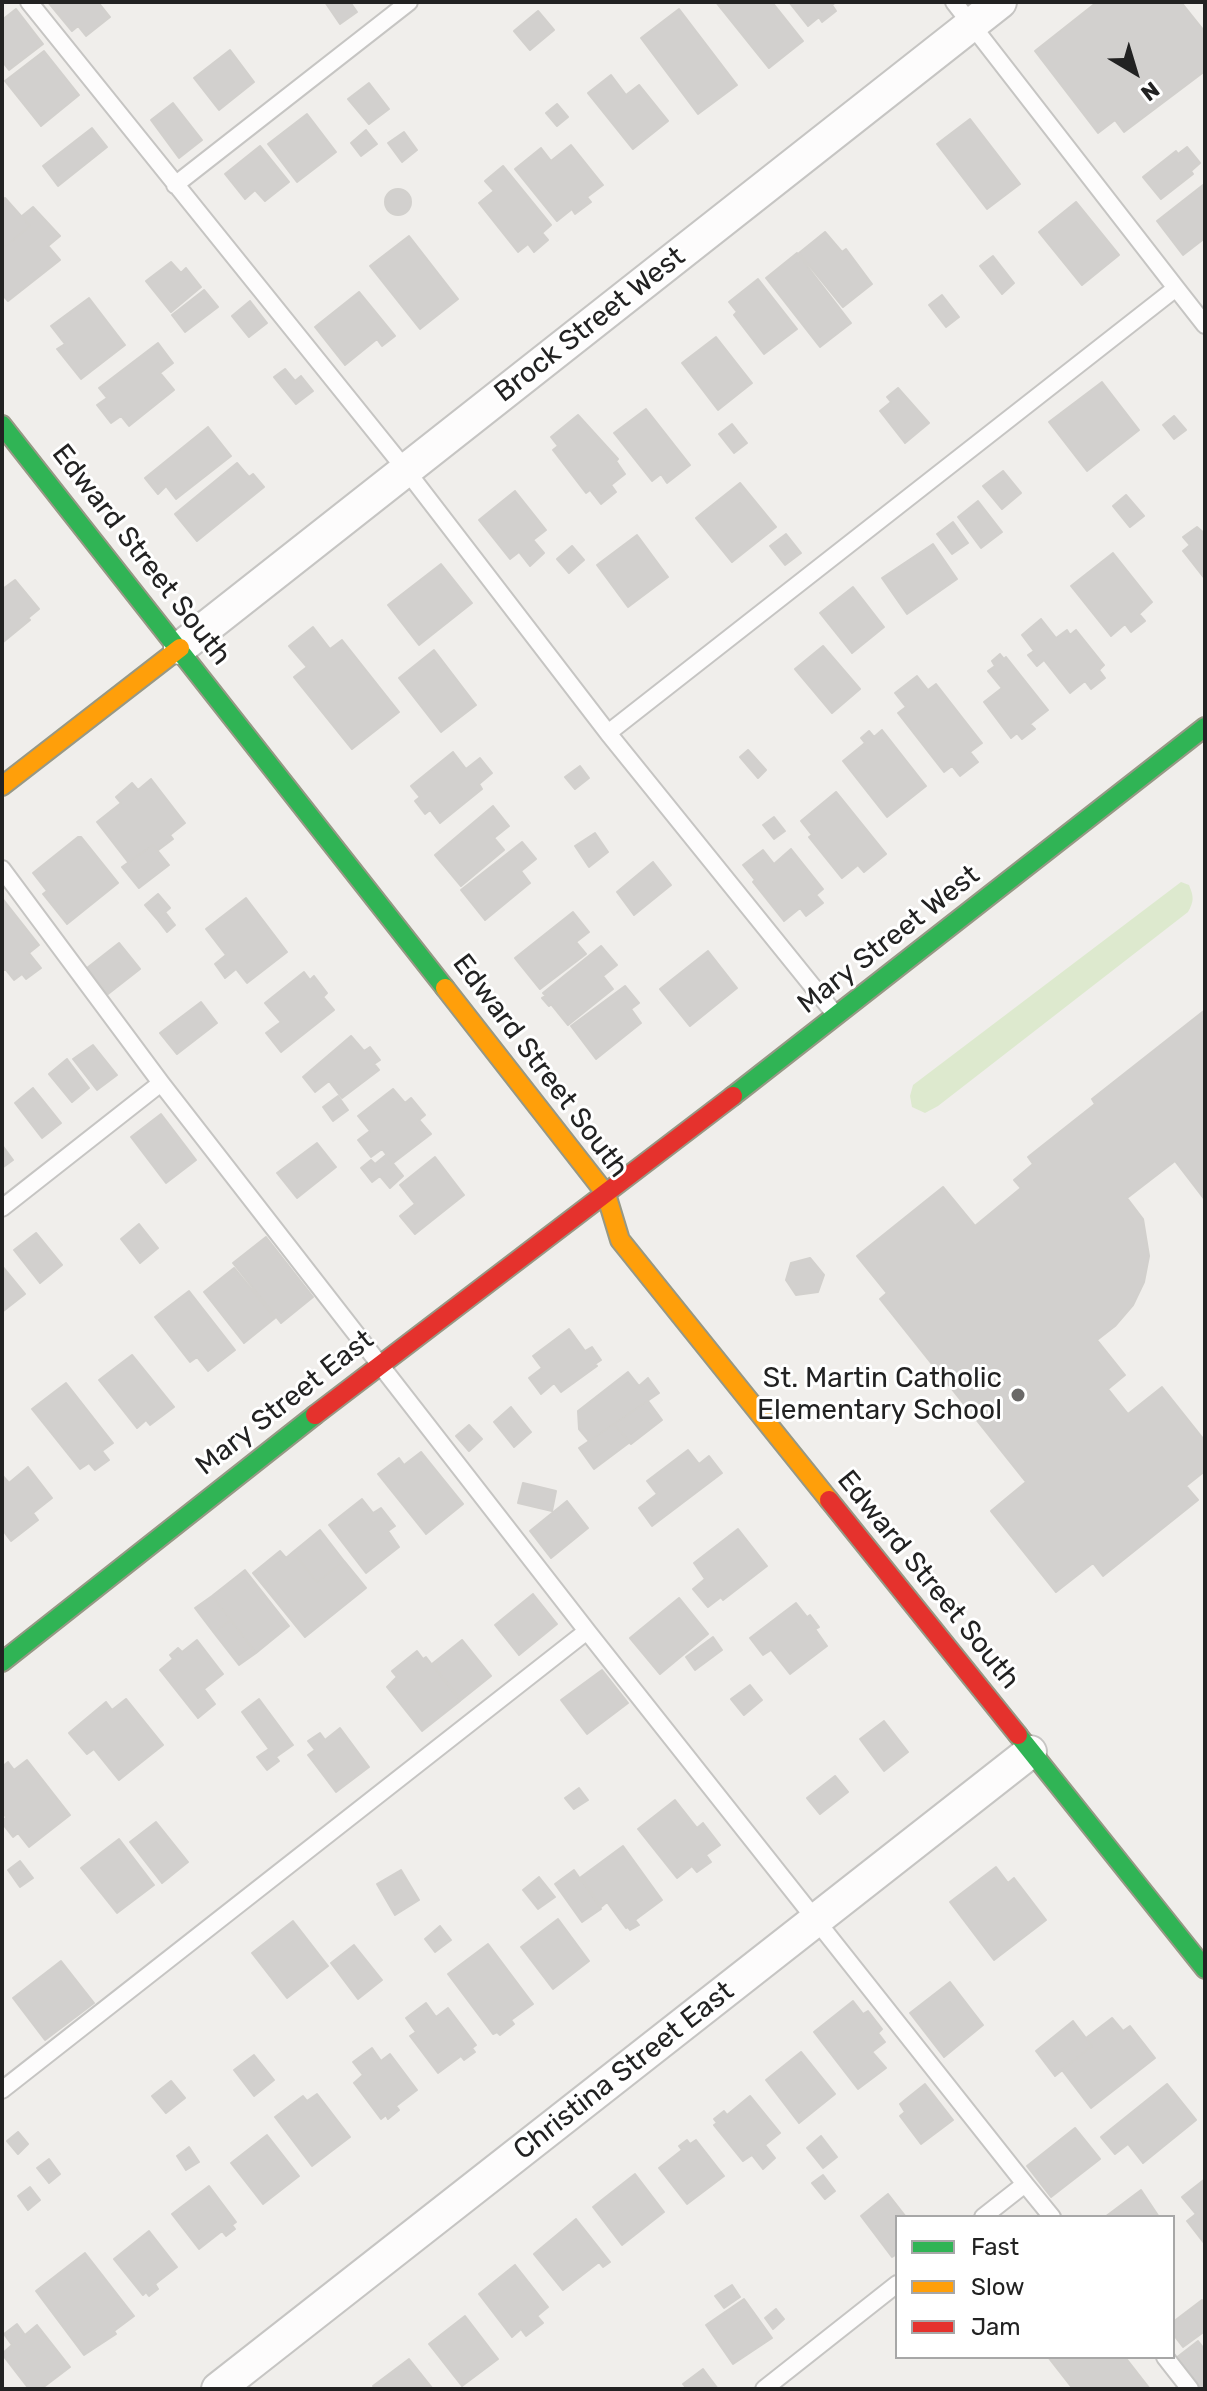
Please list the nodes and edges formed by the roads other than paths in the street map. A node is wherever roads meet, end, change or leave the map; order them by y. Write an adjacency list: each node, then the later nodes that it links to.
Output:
1 (29, 2): 5 (lane)
2 (409, 2): 5 (lane)
3 (1000, 2): 4 (street, Brock Street West)
4 (963, 13): 6 (lane); 9 (street, Brock Street West)
5 (175, 185): 9 (lane)
6 (1176, 288): 7 (lane); 12 (lane)
7 (1205, 325)
8 (2, 425): 10 (main road, Edward Street South)
9 (406, 470): 10 (street, Brock Street West); 12 (lane)
10 (180, 648): 13 (main road); 17 (main road, Edward Street South)
11 (1205, 727): 15 (main road, Mary Street West)
12 (608, 733): 15 (lane)
13 (2, 786)
14 (2, 869): 16 (lane)
15 (837, 1017): 17 (main road, Mary Street West)
16 (161, 1083): 18 (lane); 19 (lane)
17 (606, 1194): 19 (main road, Mary Street East); 22 (main road, Edward Street South)
18 (2, 1208)
19 (379, 1365): 20 (lane); 21 (main road, Mary Street East)
20 (587, 1631): 23 (lane); 25 (lane)
21 (2, 1662)
22 (1030, 1752): 23 (street, Christina Street East); 24 (main road, Edward Street South)
23 (815, 1921): 26 (lane); 31 (street, Christina Street East)
24 (1205, 1969)
25 (2, 2090)
26 (1025, 2184): 27 (lane); 28 (lane)
27 (986, 2215)
28 (1050, 2215)
29 (895, 2286): 32 (lane)
30 (1167, 2359): 33 (lane)
31 (218, 2389)
32 (764, 2389)
33 (1190, 2389)

